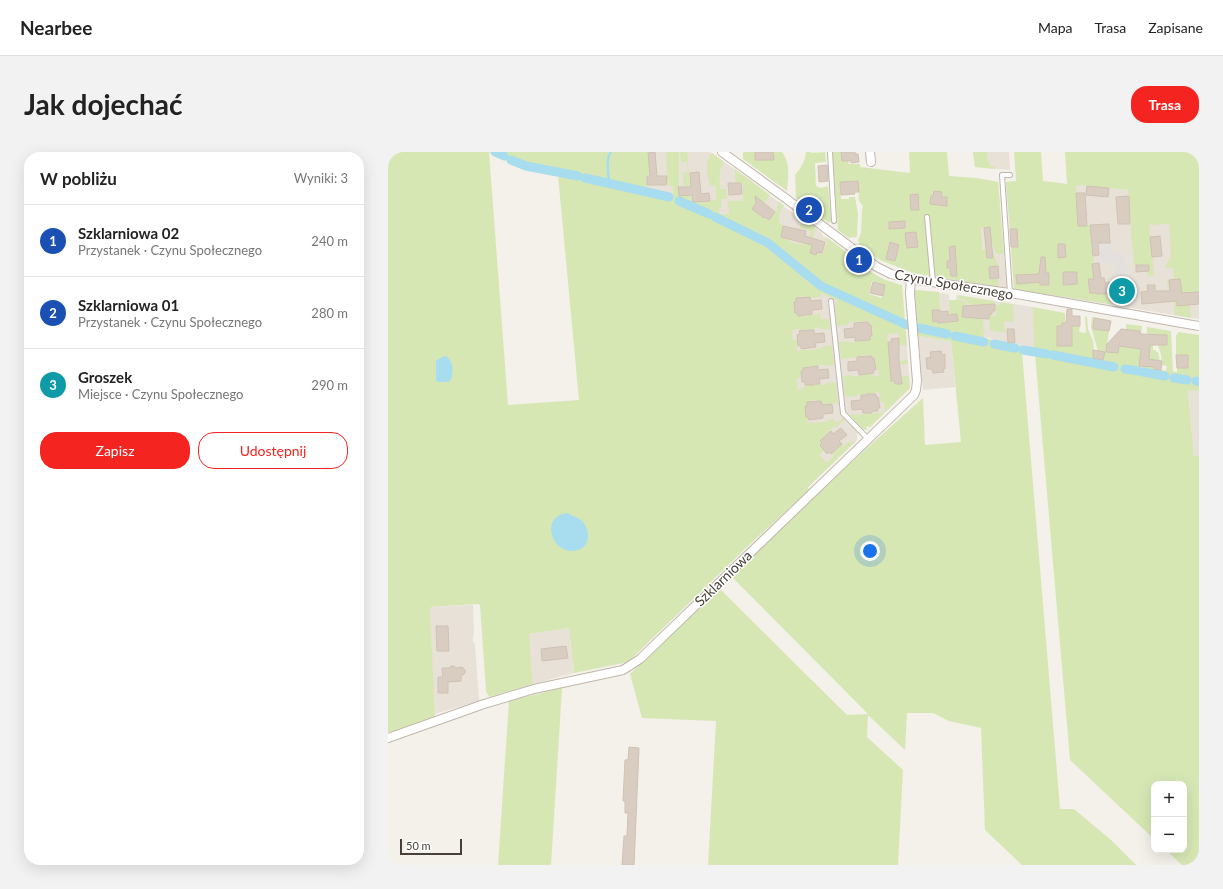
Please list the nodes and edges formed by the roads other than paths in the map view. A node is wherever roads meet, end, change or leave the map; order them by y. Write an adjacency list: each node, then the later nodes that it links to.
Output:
1 (722, 152): 8 (street, Czynu Społecznego)
2 (830, 152): 7 (lane)
3 (870, 152): 4 (street)
4 (871, 162)
5 (1010, 175): 10 (lane)
6 (927, 217): 9 (lane)
7 (834, 221)
8 (911, 279): 9 (street, Czynu Społecznego); 13 (street, Szklarniowa)
9 (933, 282): 10 (street, Czynu Społecznego)
10 (1010, 293): 12 (street, Czynu Społecznego)
11 (831, 301): 13 (lane)
12 (1199, 326)
13 (868, 439): 14 (street, Szklarniowa)
14 (388, 738)

